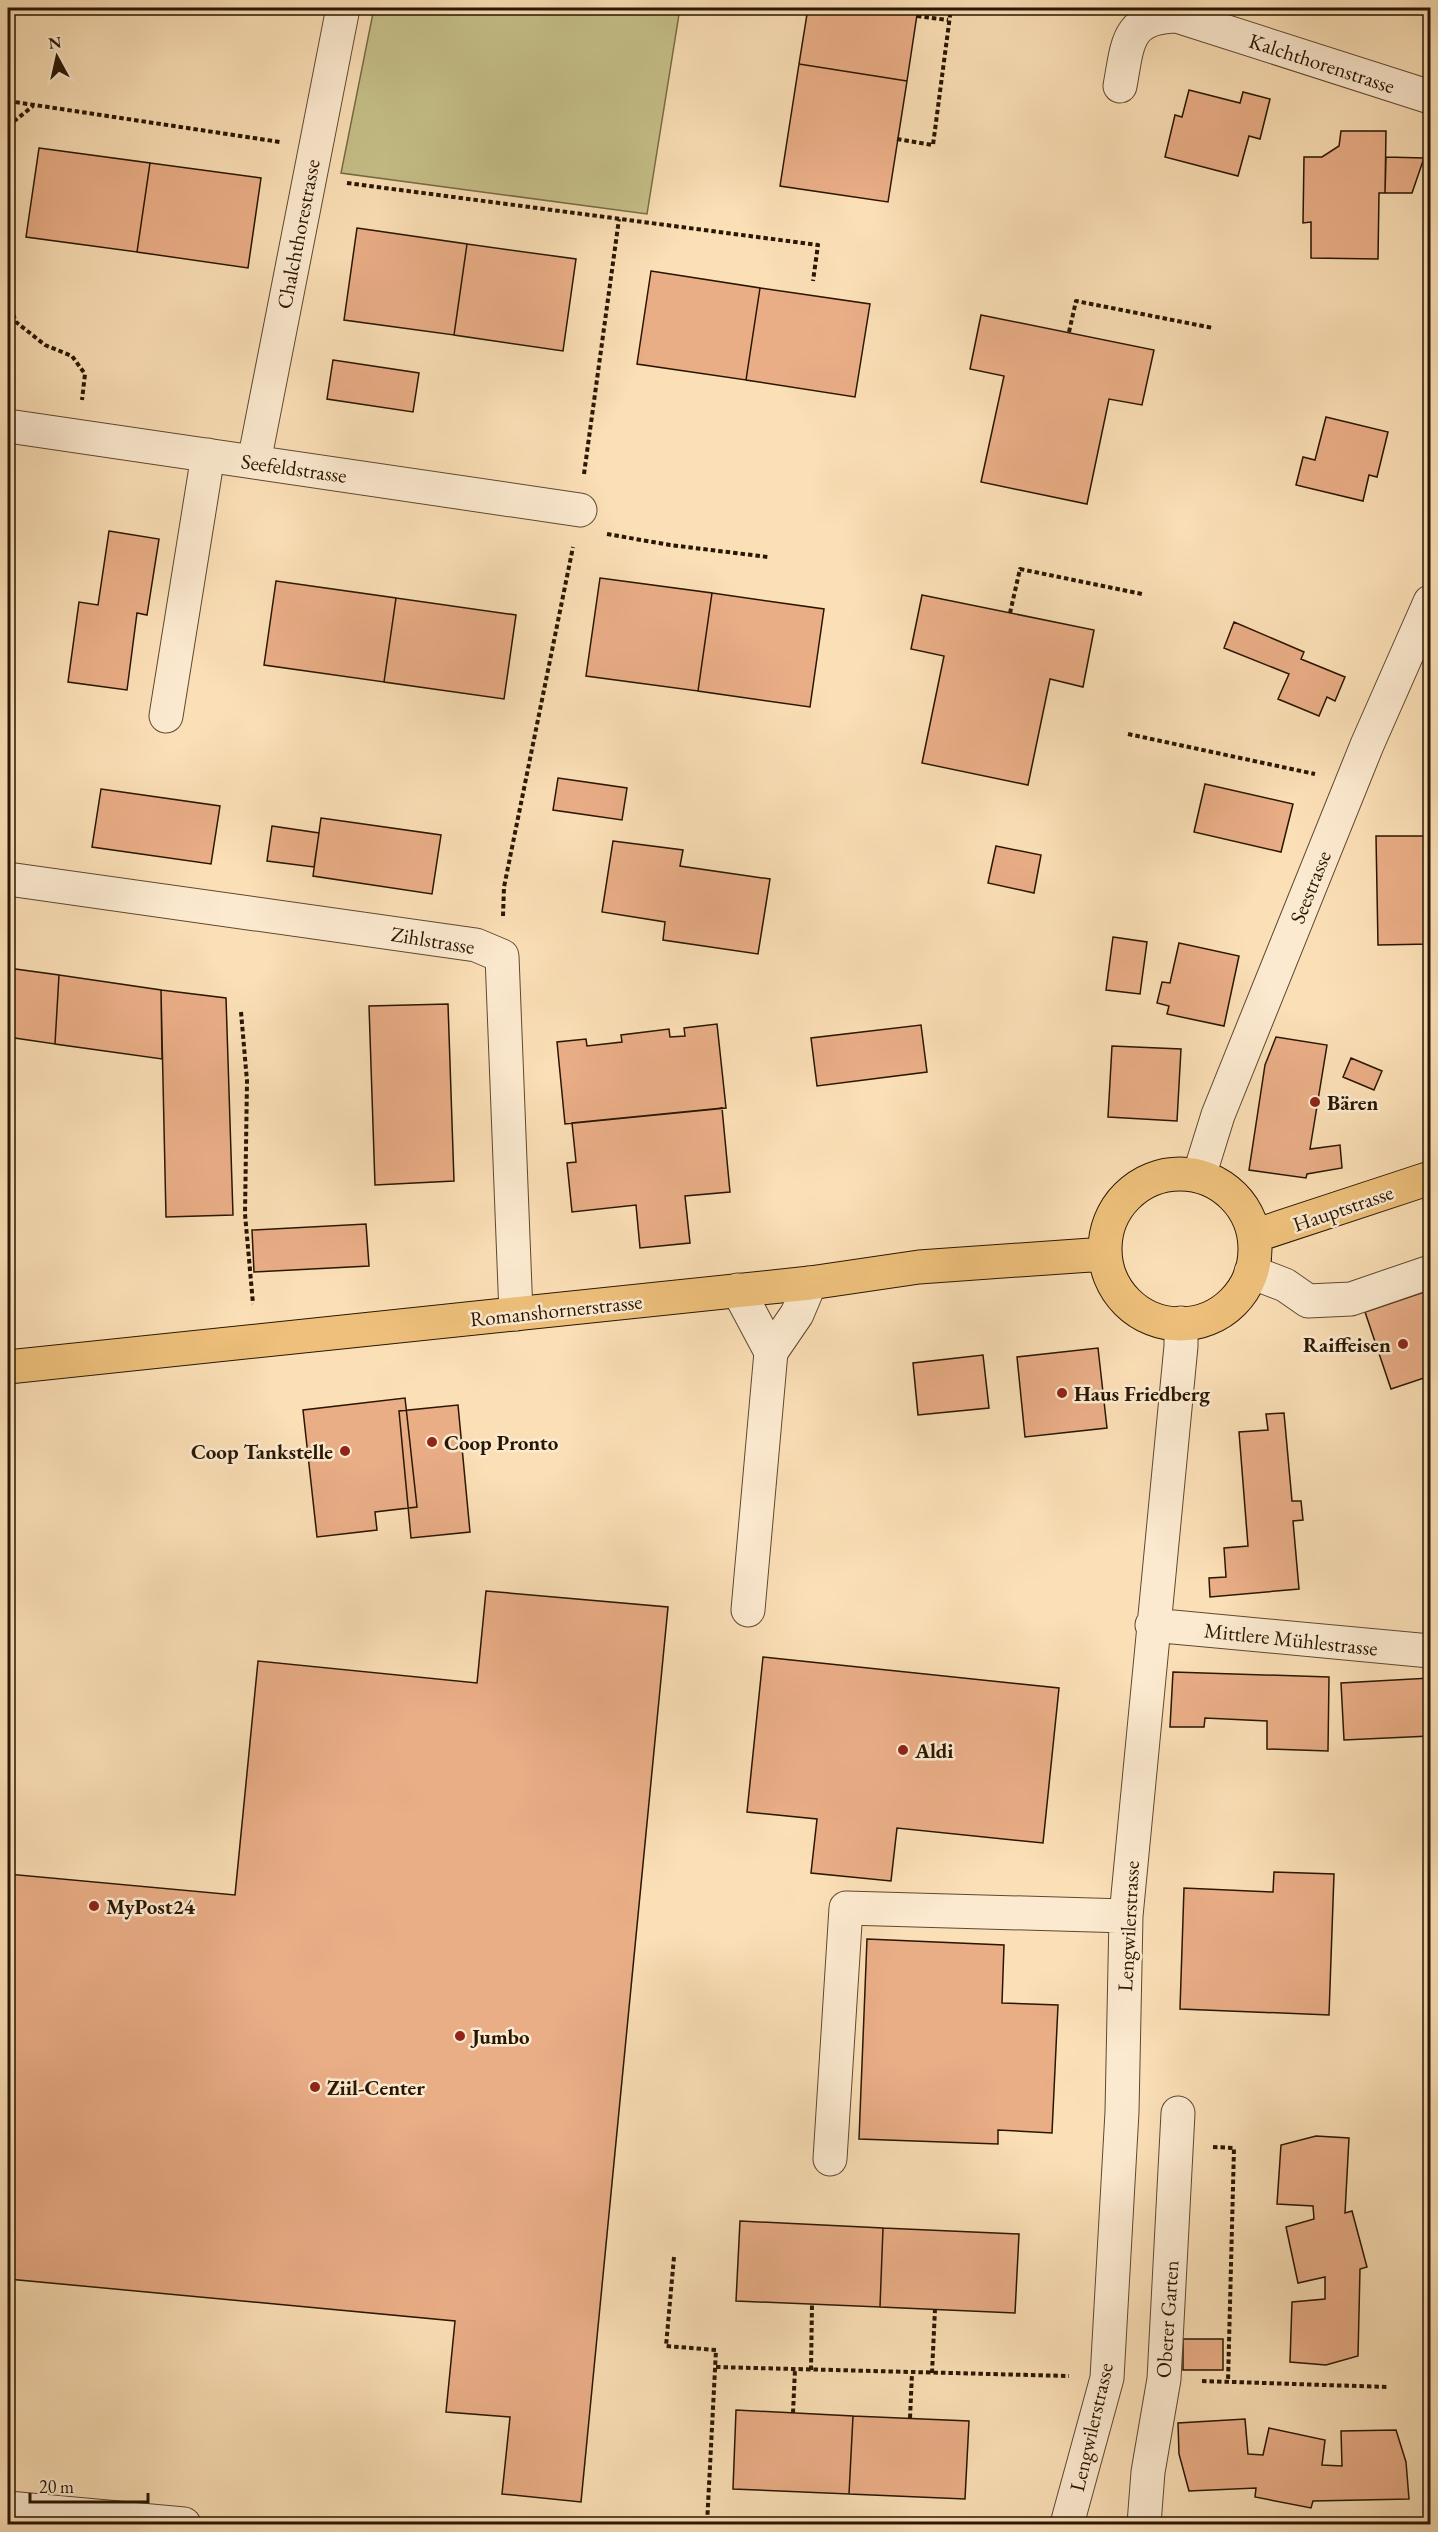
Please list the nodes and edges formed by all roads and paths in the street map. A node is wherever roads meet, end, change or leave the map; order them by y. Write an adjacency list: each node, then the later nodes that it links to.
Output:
1 (343, 8): 11 (street, Chalchthorestrasse)
2 (951, 8): 4 (path)
3 (916, 15): 4 (path)
4 (949, 20): 10 (path)
5 (1120, 86): 6 (street, Kalchthorenstrasse)
6 (1431, 97)
7 (8, 101): 8 (path)
8 (34, 105): 9 (path); 11 (path)
9 (8, 126)
10 (897, 139)
11 (312, 162): 12 (path); 20 (street, Chalchthorestrasse)
12 (619, 219): 13 (path); 21 (path)
13 (813, 281)
14 (8, 300): 18 (path)
15 (1214, 328): 16 (path)
16 (1069, 332)
17 (8, 426): 18 (street, Seefeldstrasse)
18 (77, 436): 19 (street, Seefeldstrasse)
19 (208, 455): 20 (street, Seefeldstrasse); 26 (street)
20 (254, 462): 21 (street, Seefeldstrasse)
21 (578, 519): 22 (path); 30 (path)
22 (768, 557)
23 (1142, 594): 25 (path)
24 (1431, 602): 28 (street, Seestrasse)
25 (1011, 614)
26 (166, 716)
27 (1128, 734): 28 (path)
28 (1352, 782): 32 (street, Seestrasse)
29 (8, 879): 30 (street, Zihlstrasse)
30 (502, 956): 41 (street, Zihlstrasse)
31 (241, 1012): 40 (path)
32 (1199, 1176): 34 (main road); 35 (main road)
33 (1431, 1178): 34 (main road, Hauptstrasse)
34 (1254, 1236): 36 (main road)
35 (1105, 1254): 38 (main road, Romanshornerstrasse); 42 (main road)
36 (1251, 1272): 37 (street); 42 (main road)
37 (1431, 1272)
38 (810, 1283): 39 (main road, Romanshornerstrasse); 43 (street)
39 (738, 1290): 41 (main road, Romanshornerstrasse); 43 (street)
40 (254, 1314)
41 (516, 1314): 44 (main road, Romanshornerstrasse)
42 (1181, 1323): 46 (street, Lengwilerstrasse)
43 (771, 1352): 45 (street)
44 (8, 1367)
45 (748, 1610)
46 (1152, 1625): 47 (street, Mittlere Mühlestrasse); 48 (street, Lengwilerstrasse)
47 (1431, 1651)
48 (1126, 1916): 51 (street); 60 (street, Lengwilerstrasse)
49 (1178, 2113): 50 (street, Oberer Garten)
50 (1177, 2146): 61 (street, Oberer Garten); 62 (path)
51 (830, 2159)
52 (674, 2257): 55 (path)
53 (813, 2304): 57 (path)
54 (934, 2310): 59 (path)
55 (716, 2367): 56 (path); 69 (path)
56 (795, 2369): 57 (path); 64 (path)
57 (811, 2370): 58 (path)
58 (912, 2373): 59 (path); 65 (path)
59 (932, 2373): 60 (path)
60 (1107, 2378): 70 (street, Lengwilerstrasse)
61 (1164, 2379): 62 (path); 71 (street, Oberer Garten)
62 (1228, 2382): 63 (path)
63 (1387, 2387)
64 (794, 2413)
65 (910, 2418)
66 (8, 2508): 67 (street)
67 (112, 2521): 68 (street)
68 (183, 2524)
69 (707, 2524)
70 (1067, 2524)
71 (1144, 2524)

